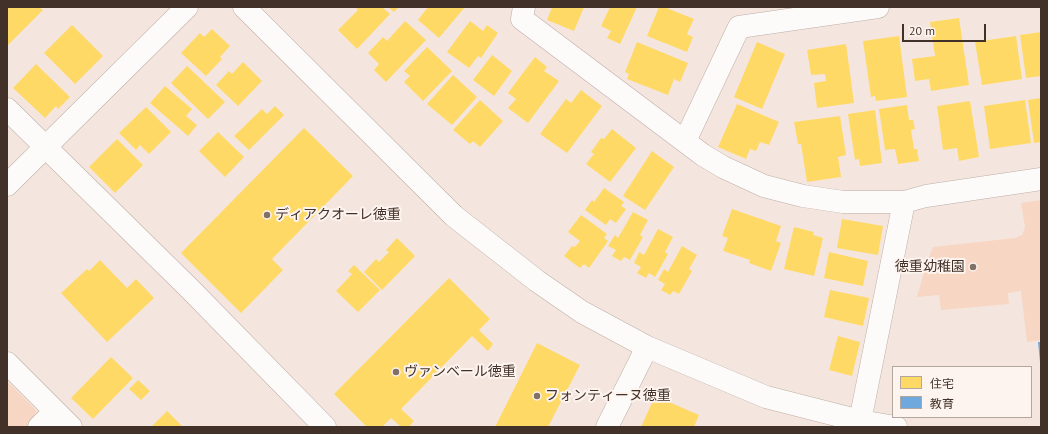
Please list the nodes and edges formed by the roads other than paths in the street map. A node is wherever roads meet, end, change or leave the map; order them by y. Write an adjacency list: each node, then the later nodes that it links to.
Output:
1 (187, 7): 7 (street)
2 (244, 7): 11 (street)
3 (524, 7): 6 (street)
4 (878, 7): 6 (street)
5 (7, 109): 7 (street)
6 (685, 141): 10 (street)
7 (45, 146): 9 (street); 17 (street)
8 (1041, 179): 10 (street)
9 (7, 185)
10 (904, 202): 14 (street)
11 (648, 347): 14 (street); 18 (street)
12 (7, 363): 13 (street)
13 (55, 411): 15 (street); 16 (street)
14 (860, 421): 19 (street)
15 (39, 427)
16 (71, 427)
17 (325, 427)
18 (607, 427)
19 (896, 427)

